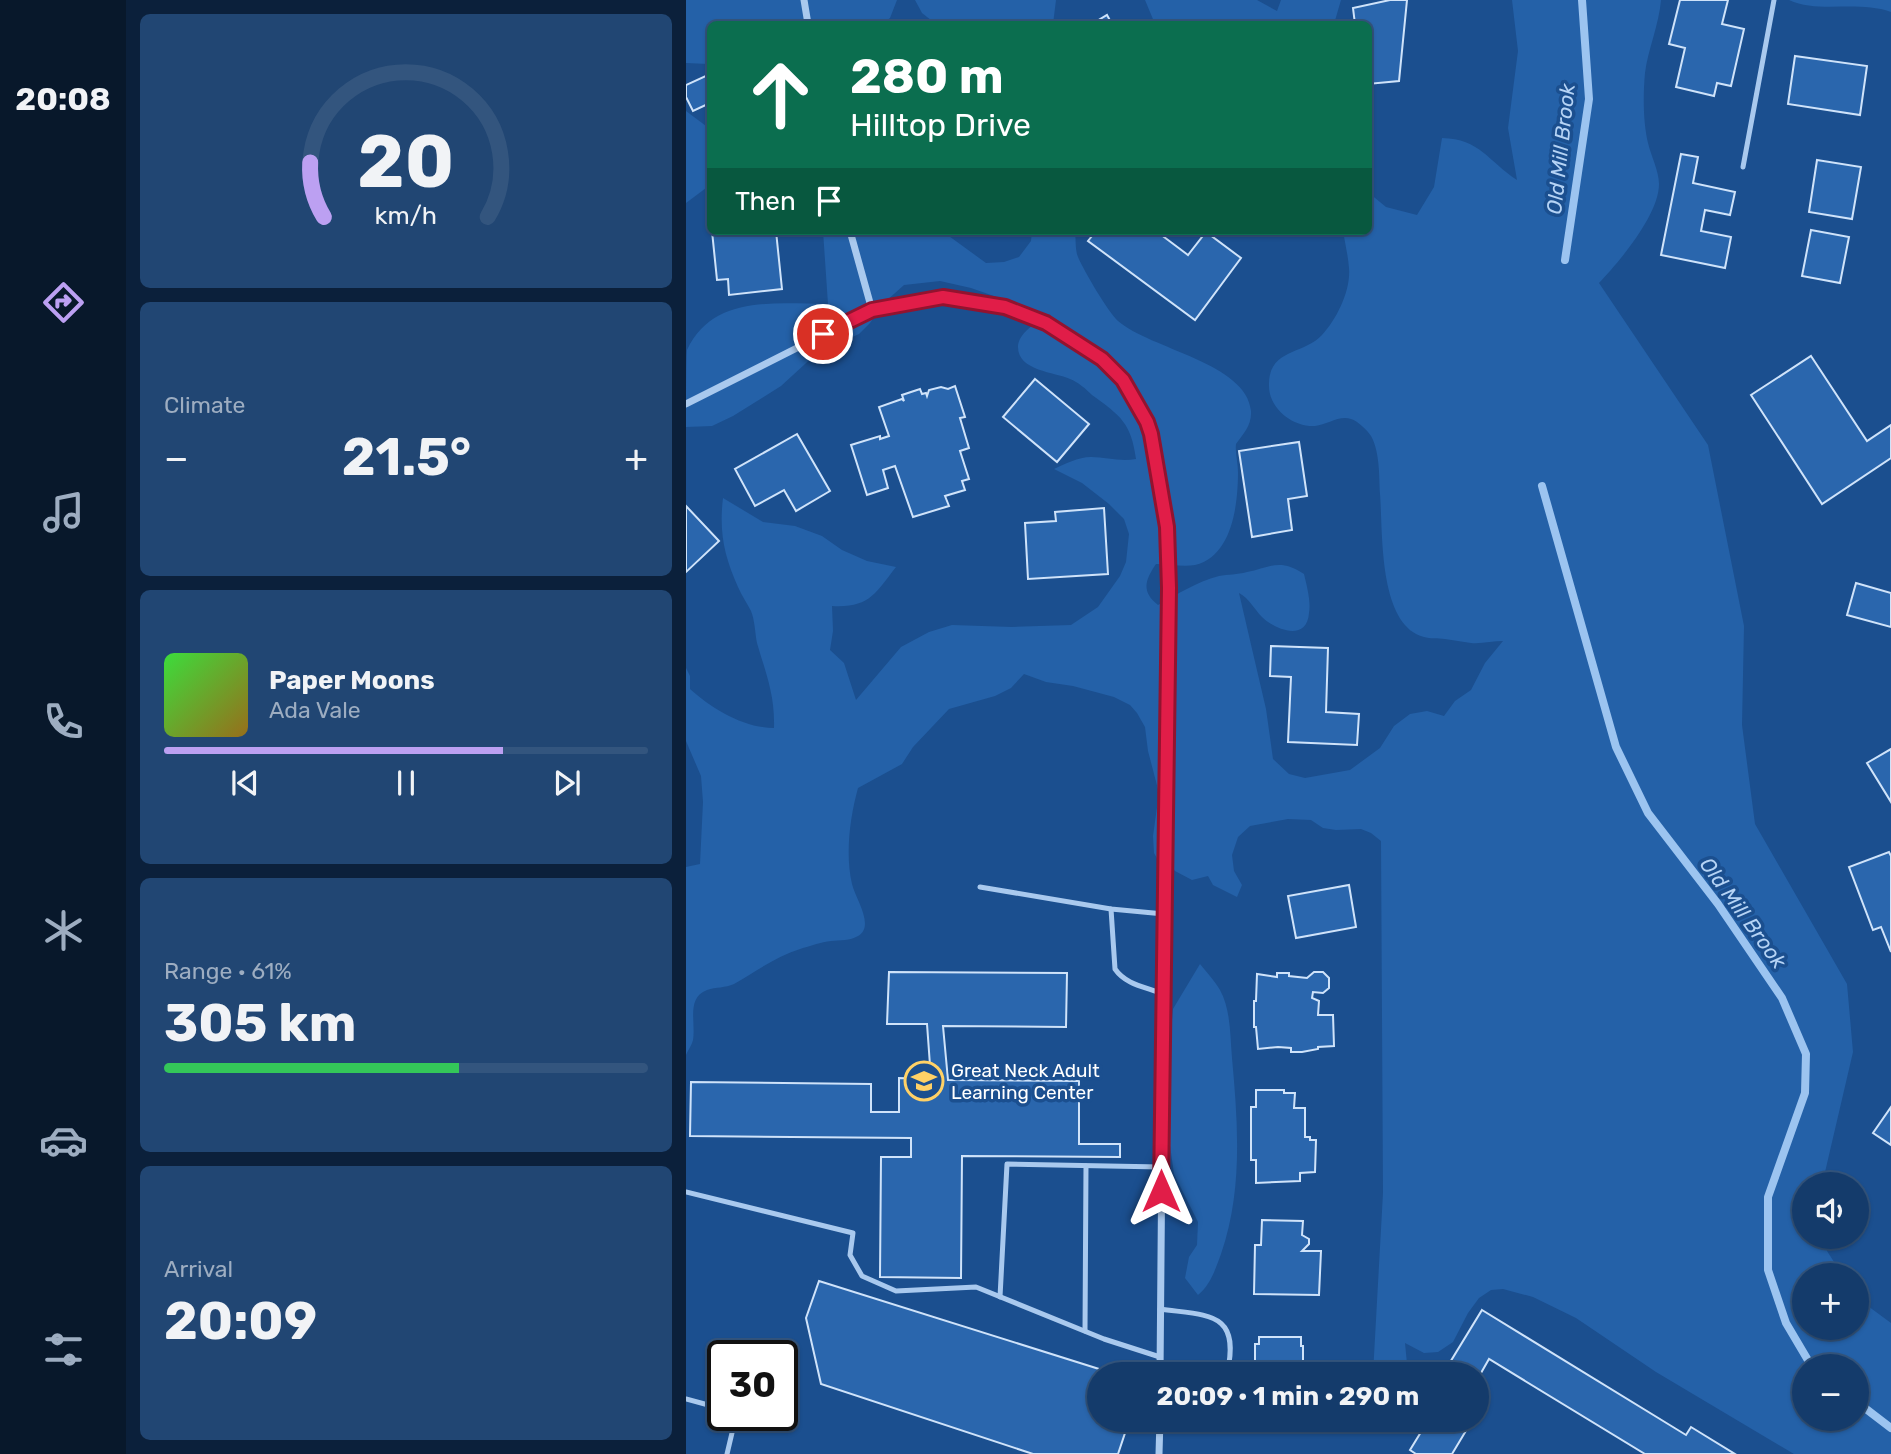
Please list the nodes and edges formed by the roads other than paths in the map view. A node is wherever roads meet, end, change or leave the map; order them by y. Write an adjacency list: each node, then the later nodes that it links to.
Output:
1 (804, 0): 3 (street)
2 (1774, 0): 4 (lane)
3 (808, 21)
4 (1743, 167)
5 (851, 235): 6 (street)
6 (872, 310): 7 (street); 10 (street)
7 (686, 404)
8 (980, 887): 9 (lane)
9 (1111, 909): 10 (lane); 11 (lane)
10 (1164, 914): 11 (street)
11 (1163, 994): 13 (street)
12 (1086, 1166): 13 (lane); 15 (lane); 17 (lane)
13 (1161, 1167): 16 (street)
14 (686, 1192): 15 (lane)
15 (1000, 1297): 17 (lane)
16 (1160, 1310): 18 (street); 20 (lane)
17 (1085, 1331): 18 (lane)
18 (1160, 1357): 19 (street)
19 (1160, 1362)
20 (1230, 1362)
21 (686, 1399): 22 (lane)
22 (707, 1405)
23 (732, 1431): 25 (lane)
24 (1160, 1432): 26 (street)
25 (727, 1454)
26 (1159, 1454)

